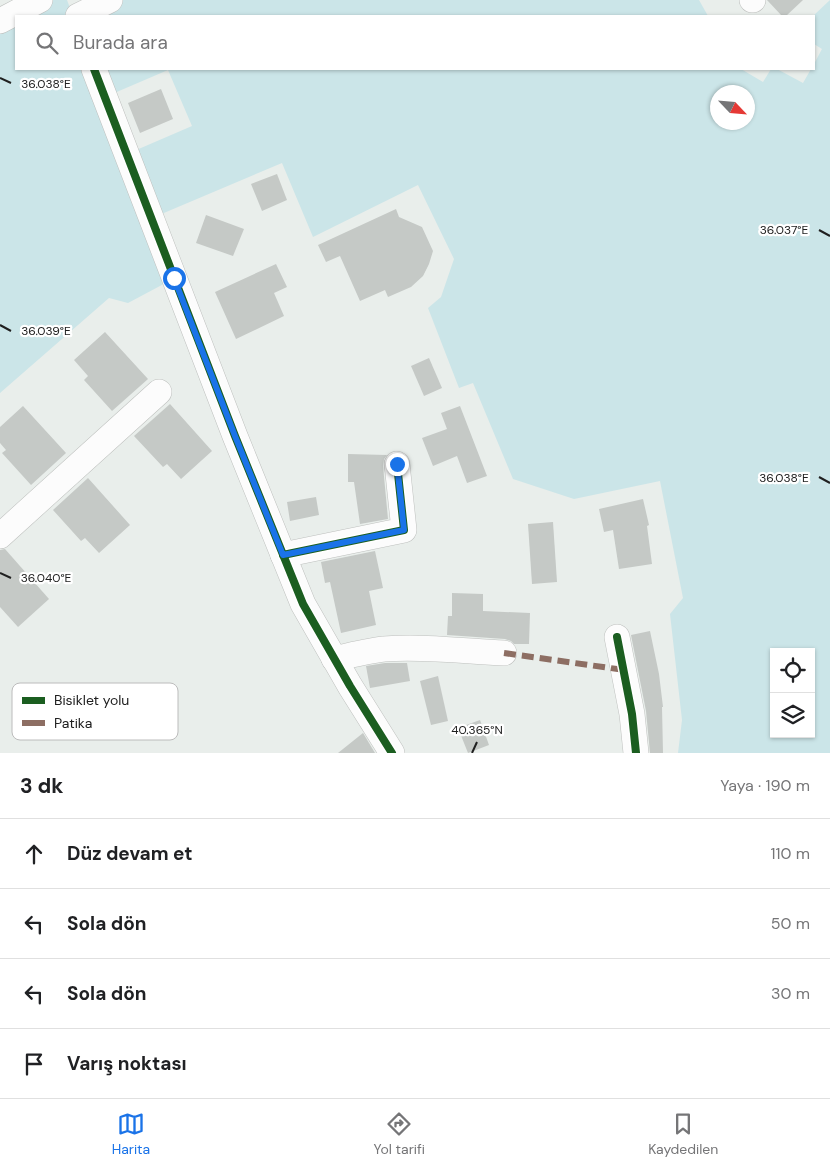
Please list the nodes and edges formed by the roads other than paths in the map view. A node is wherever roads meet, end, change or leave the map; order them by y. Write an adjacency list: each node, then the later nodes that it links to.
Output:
1 (40, 0): 6 (street)
2 (67, 0): 4 (street)
3 (110, 0): 5 (street)
4 (73, 15)
5 (80, 15)
6 (0, 21)
7 (94, 70): 11 (street)
8 (159, 392): 10 (street)
9 (397, 464): 11 (street)
10 (0, 536)
11 (283, 555): 14 (street)
12 (617, 637): 16 (street)
13 (504, 653): 14 (street)
14 (334, 659): 15 (street)
15 (392, 753)
16 (636, 753)

